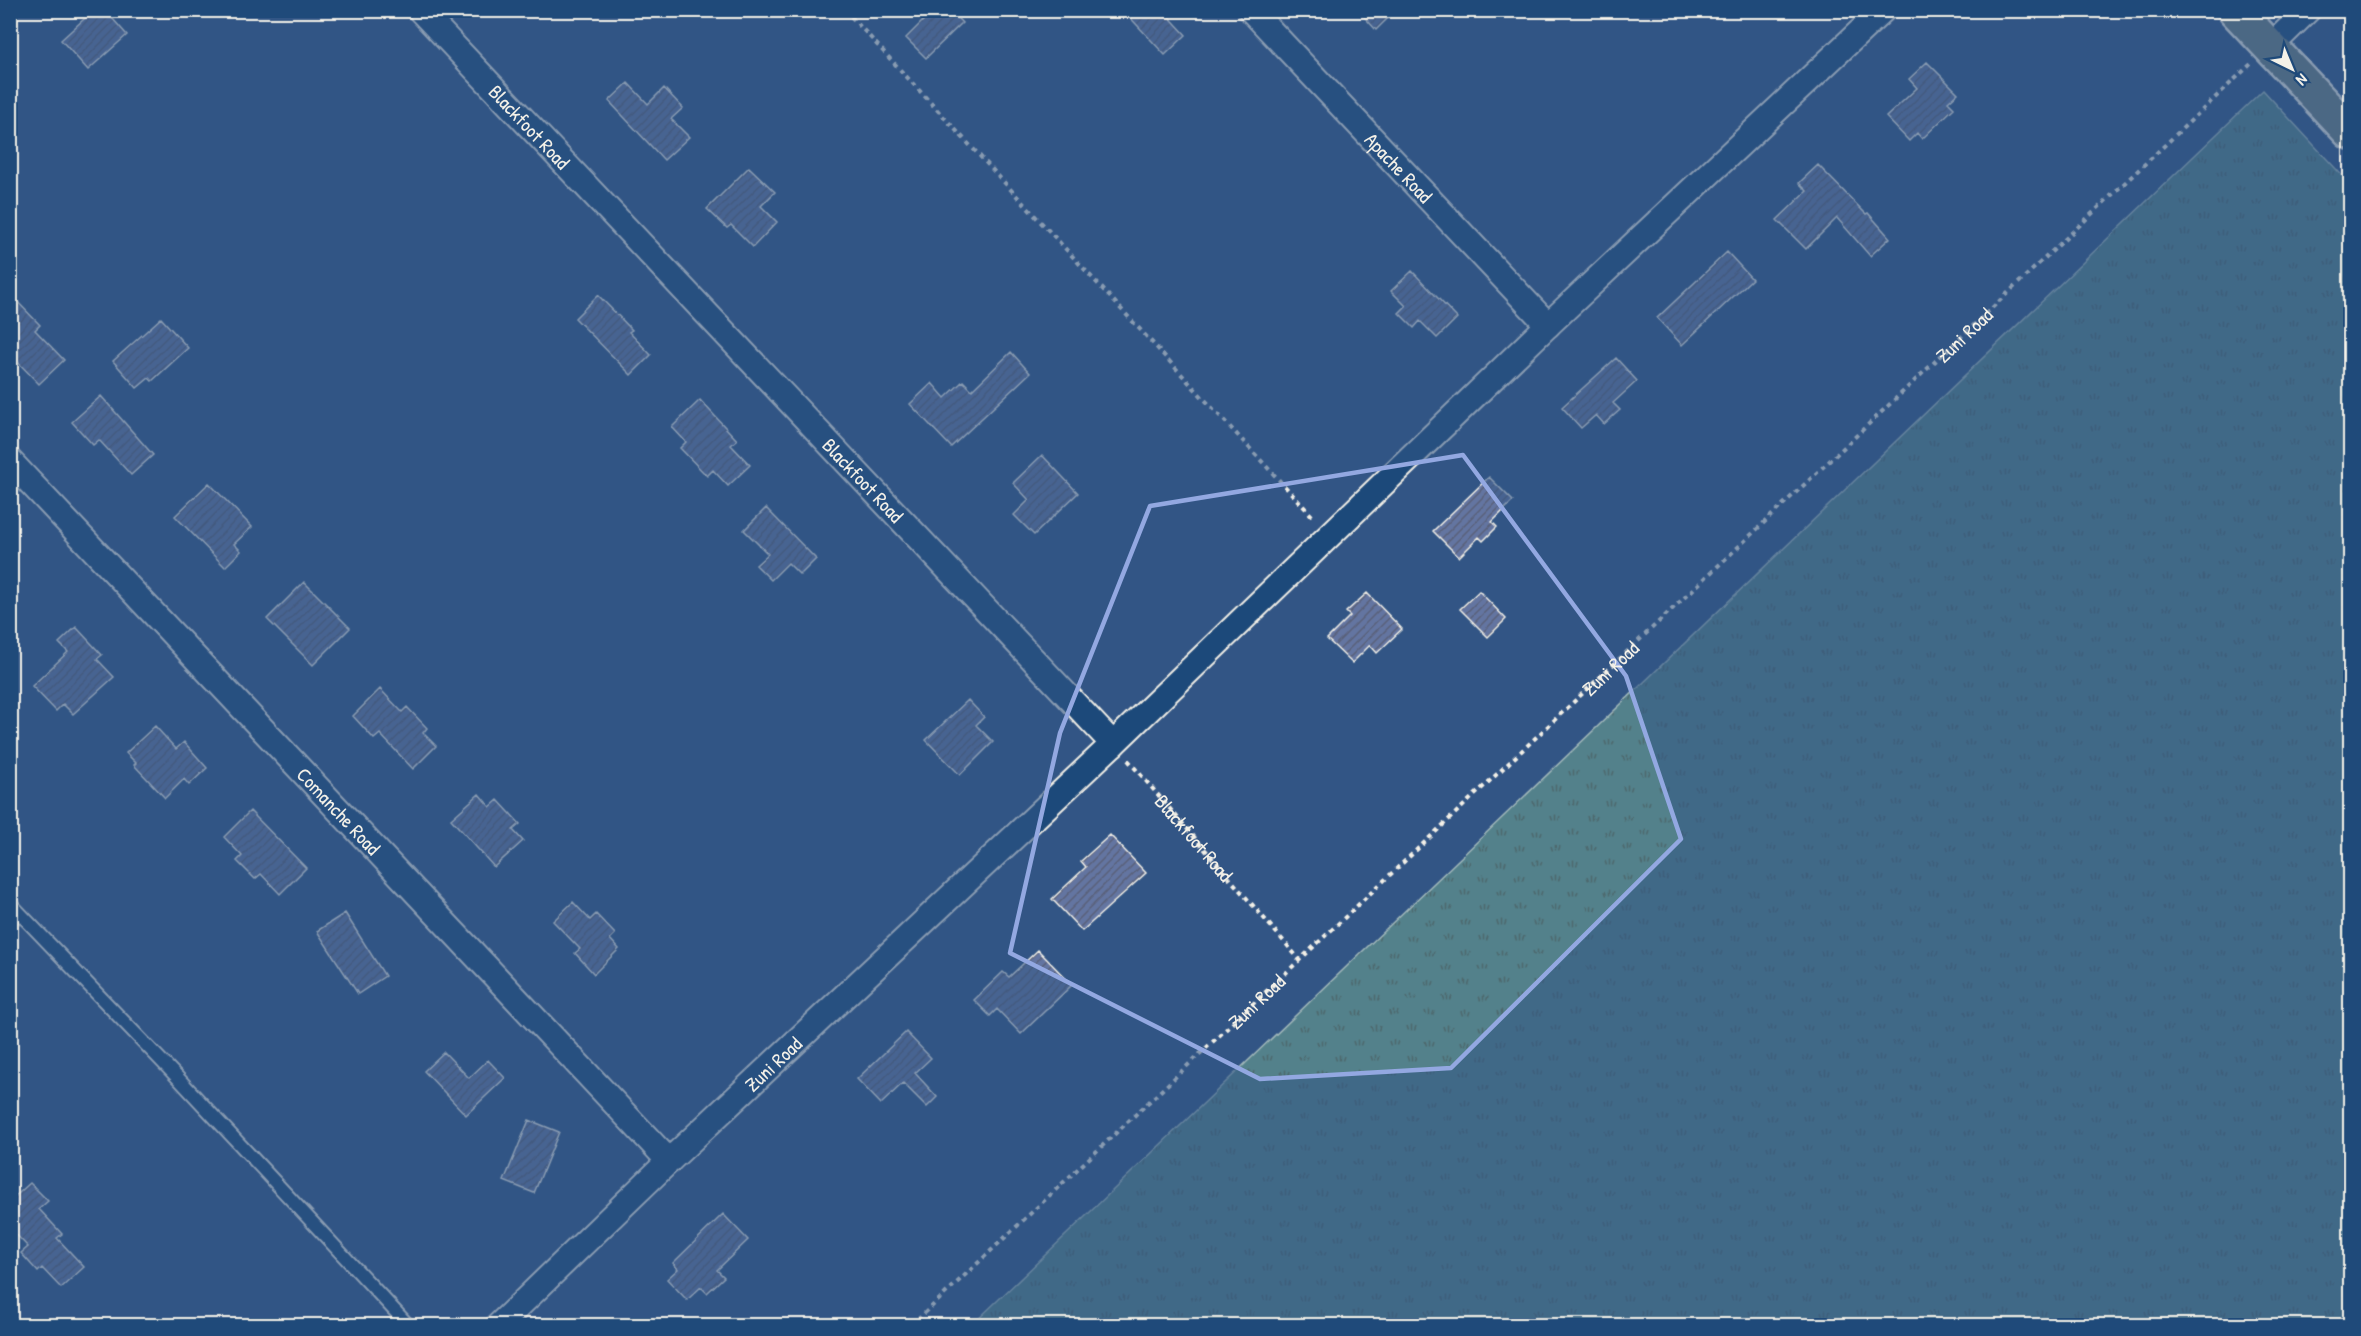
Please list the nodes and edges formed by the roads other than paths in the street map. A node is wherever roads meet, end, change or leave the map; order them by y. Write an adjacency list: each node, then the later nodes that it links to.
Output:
1 (420, 10): 10 (street, Blackfoot Road)
2 (1251, 10): 8 (street, Apache Road)
3 (1883, 10): 8 (street, Zuni Road)
4 (2235, 10): 6 (main road)
5 (2308, 10): 6 (street)
6 (2270, 46): 7 (main road)
7 (2350, 132)
8 (1548, 325): 10 (street, Zuni Road)
9 (10, 461): 12 (street, Comanche Road)
10 (1113, 744): 12 (street, Zuni Road)
11 (10, 903): 13 (lane)
12 (669, 1161): 14 (street, Zuni Road)
13 (409, 1326)
14 (498, 1326)

